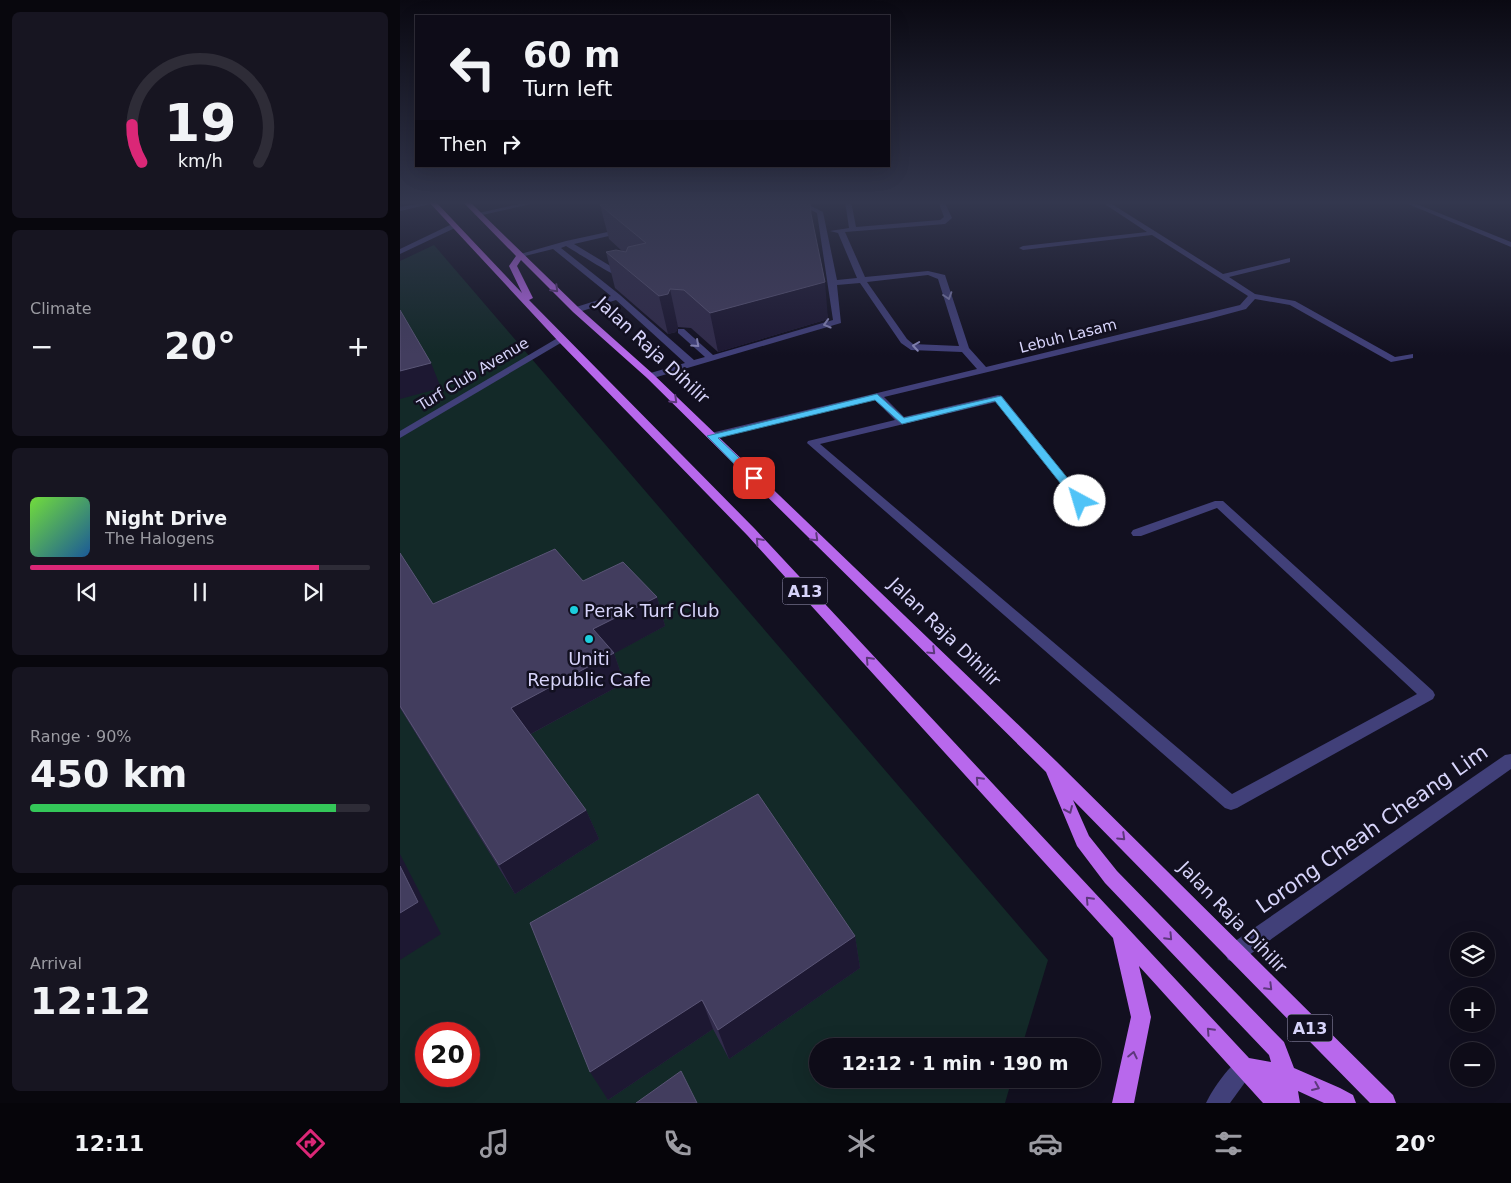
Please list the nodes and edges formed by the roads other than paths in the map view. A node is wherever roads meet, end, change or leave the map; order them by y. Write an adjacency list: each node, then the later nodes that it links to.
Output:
1 (481, 252): 18 (main road, A13)
2 (518, 252): 9 (main road, Jalan Raja Dihilir / A13)
3 (530, 252): 9 (street)
4 (562, 252): 16 (street)
5 (583, 252): 14 (street)
6 (828, 252): 13 (street)
7 (850, 252): 12 (street)
8 (1186, 252): 11 (street)
9 (521, 255): 17 (main road, Jalan Raja Dihilir / A13, one-way to 17); 18 (main road)
10 (1287, 260): 11 (street)
11 (1224, 276): 15 (street)
12 (862, 280): 13 (street); 21 (street, one-way to 12); 21 (street, one-way to 21)
13 (833, 283): 23 (street, one-way to 23)
14 (632, 284)
15 (1253, 296): 22 (street); 25 (street, Lebuh Lasam)
16 (617, 297): 17 (street); 24 (street)
17 (576, 310): 26 (main road, Jalan Raja Dihilir / A13)
18 (537, 313): 20 (main road, A13)
19 (681, 331): 23 (street, one-way to 23)
20 (560, 338): 29 (street, Turf Club Avenue); 35 (main road, A13, one-way to 20)
21 (965, 349): 25 (street)
22 (1410, 356)
23 (711, 358): 24 (street)
24 (691, 364): 26 (street)
25 (984, 370): 27 (street, Lebuh Lasam)
26 (650, 376): 30 (main road, Jalan Raja Dihilir / A13, one-way to 30)
27 (877, 396): 28 (street); 30 (street, Lebuh Lasam)
28 (902, 421): 31 (street); 32 (street)
29 (400, 435)
30 (712, 436): 34 (main road, Jalan Raja Dihilir / A13, one-way to 34)
31 (1080, 501)
32 (1137, 533)
33 (1511, 760): 36 (street, Lorong Cheah Cheang Lim)
34 (1050, 766): 36 (main road, Jalan Raja Dihilir / A13, one-way to 36); 38 (main road, one-way to 38)
35 (1122, 936): 37 (main road, A13, one-way to 35); 39 (main road, one-way to 35)
36 (1234, 953): 44 (main road, Jalan Raja Dihilir / A13, one-way to 44)
37 (1244, 1067): 38 (main road); 40 (street); 41 (main road, A13)
38 (1285, 1074): 42 (main road); 43 (main road, one-way to 43)
39 (1123, 1103)
40 (1217, 1103)
41 (1277, 1103)
42 (1289, 1103)
43 (1345, 1103)
44 (1386, 1103)

